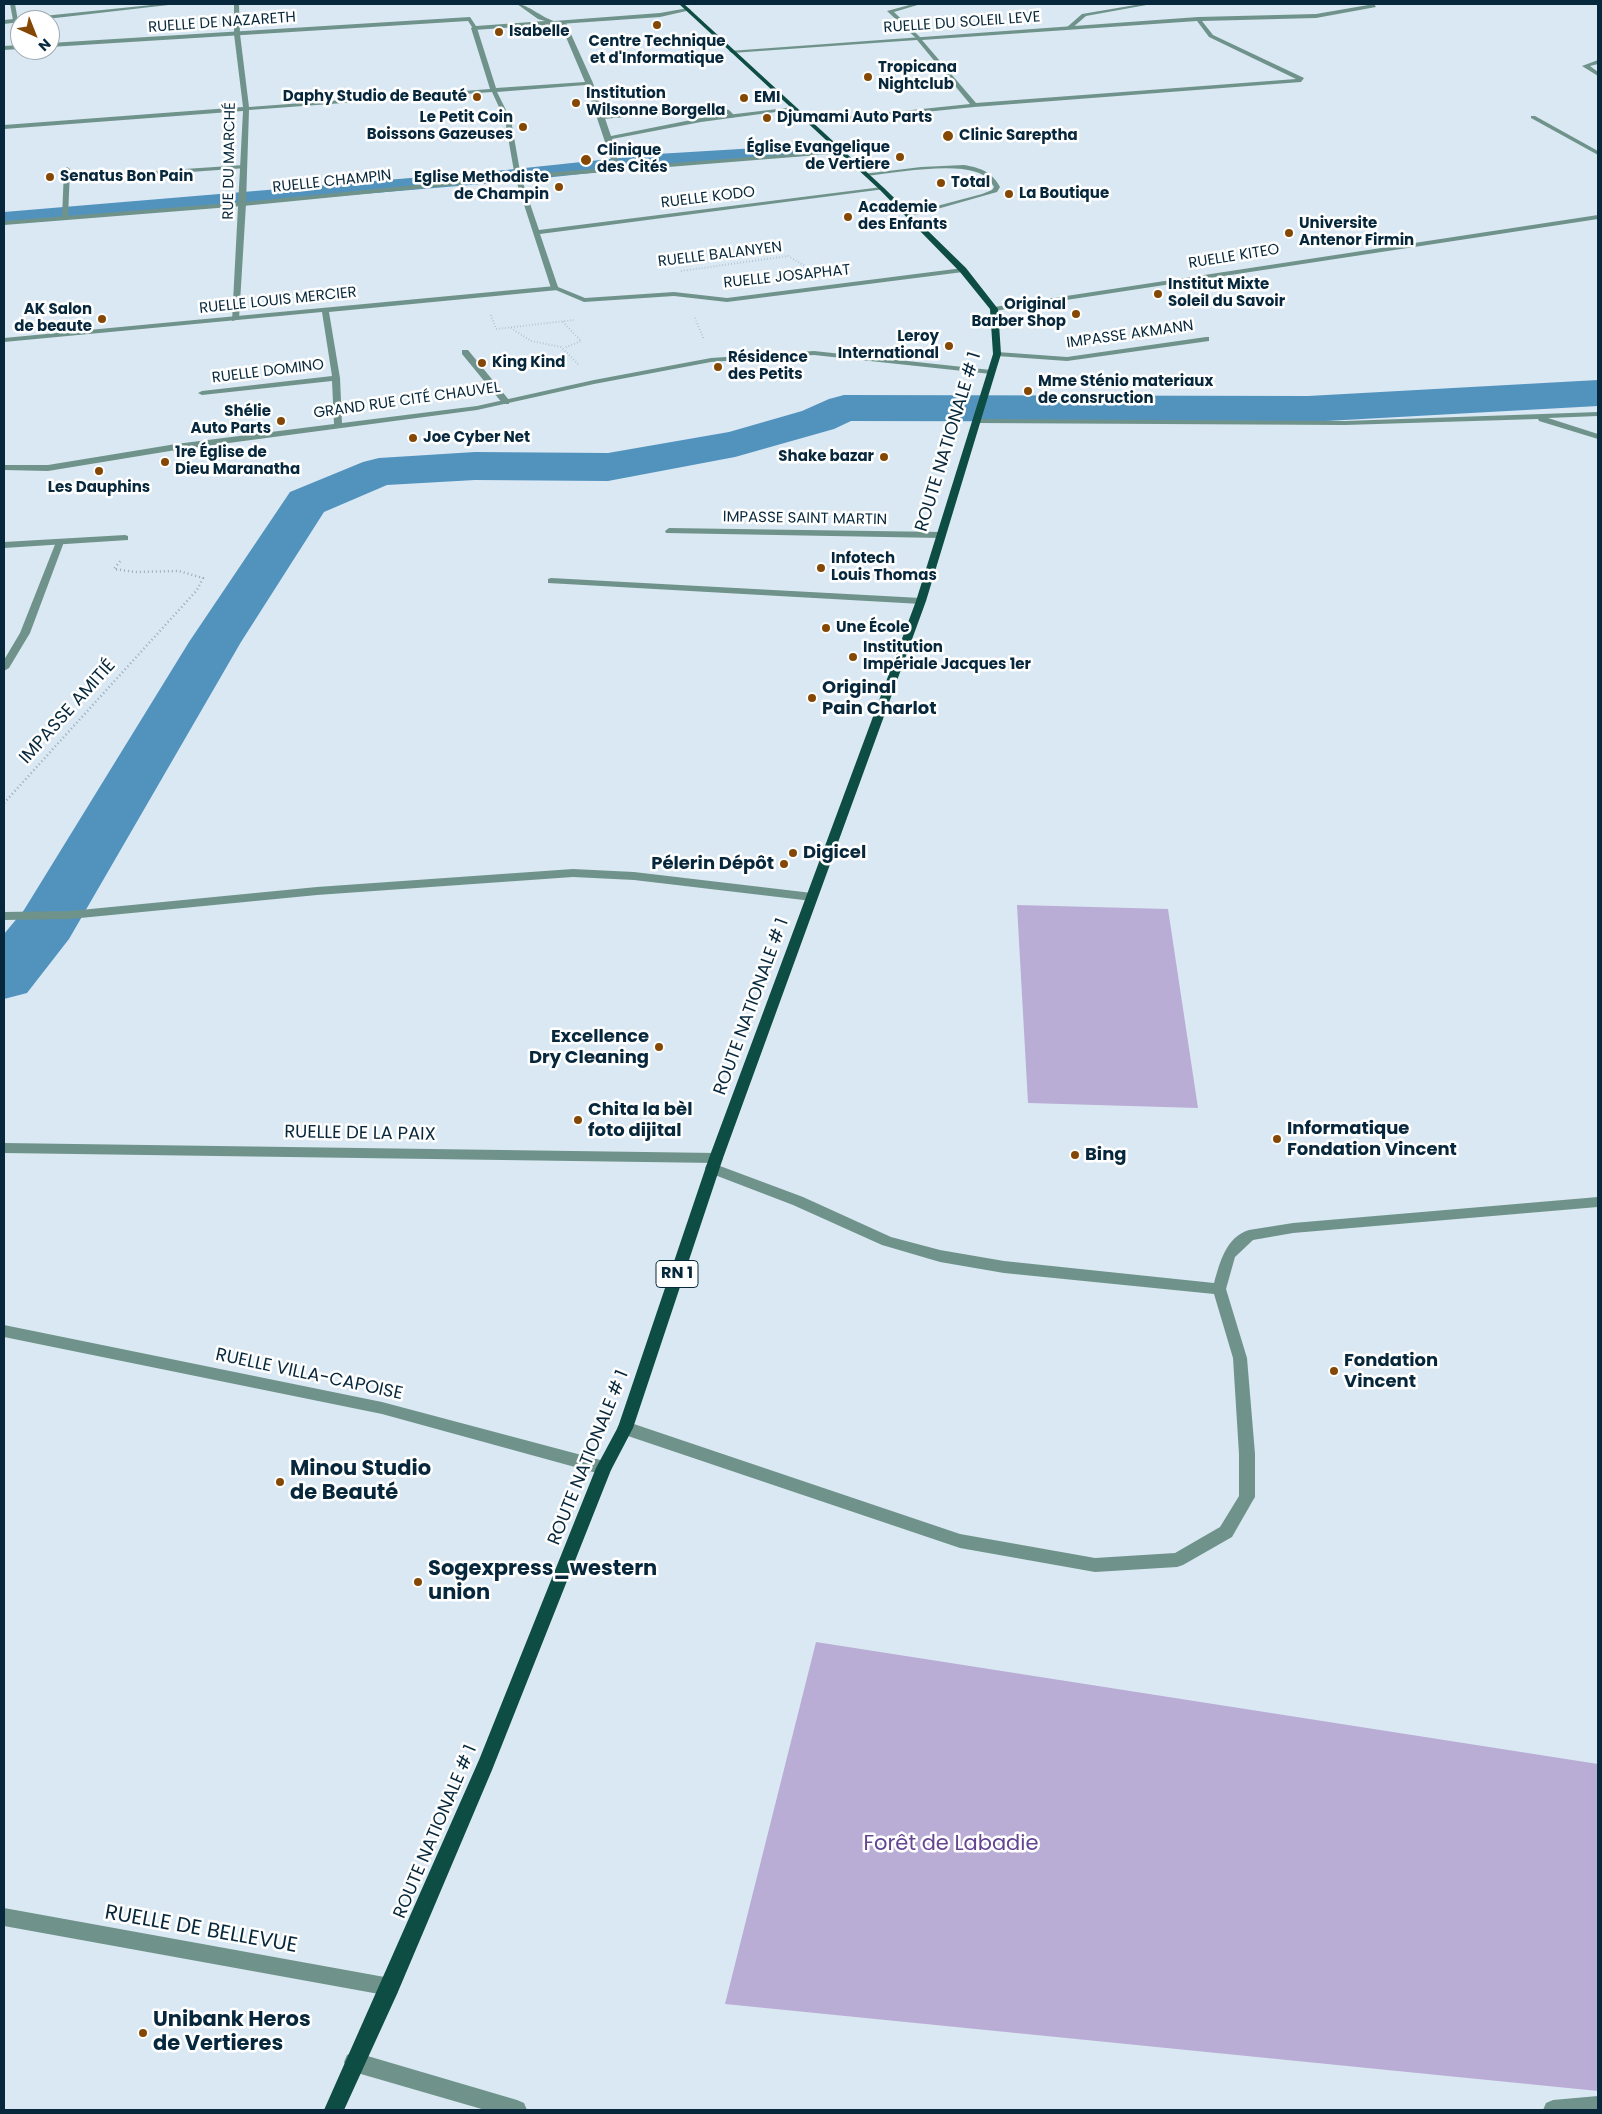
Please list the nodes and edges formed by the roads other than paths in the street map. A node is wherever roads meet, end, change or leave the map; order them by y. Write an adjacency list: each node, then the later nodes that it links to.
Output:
1 (174, 4): 9 (street)
2 (236, 4): 14 (street, RUE DU MARCHÉ)
3 (521, 4): 11 (street)
4 (681, 4): 8 (main road)
5 (918, 4): 15 (street)
6 (1150, 4): 13 (street)
7 (1372, 5): 10 (street, RUELLE DU SOLEIL LEVE)
8 (688, 10): 11 (street, RUELLE DE NAZARETH); 17 (main road)
9 (60, 16)
10 (1198, 19): 13 (street, RUELLE DU SOLEIL LEVE); 22 (street)
11 (560, 23): 12 (street, RUELLE DE NAZARETH); 20 (street)
12 (474, 28): 14 (street, RUELLE DE NAZARETH); 21 (street)
13 (1069, 28): 15 (street, RUELLE DU SOLEIL LEVE)
14 (237, 34): 16 (street, RUELLE DE NAZARETH); 24 (street, RUE DU MARCHÉ)
15 (918, 38): 17 (street, RUELLE DU SOLEIL LEVE); 22 (street)
16 (60, 44)
17 (732, 51): 23 (main road)
18 (1598, 62): 19 (street)
19 (1598, 74)
20 (590, 83): 21 (street); 26 (street)
21 (494, 91): 24 (street); 37 (street)
22 (974, 105): 28 (street)
23 (795, 109): 25 (street); 28 (main road)
24 (246, 110): 29 (street); 33 (street, RUE DU MARCHÉ)
25 (732, 116): 26 (street); 30 (street)
26 (602, 117): 30 (street)
27 (1533, 118): 32 (street)
28 (808, 122): 31 (main road)
29 (4, 127)
30 (609, 138): 35 (street)
31 (842, 152): 35 (street, RUELLE CHAMPIN); 36 (main road)
32 (1598, 153)
33 (244, 167): 38 (street); 40 (street, RUE DU MARCHÉ)
34 (67, 169): 38 (street)
35 (617, 169): 37 (street, RUELLE CHAMPIN)
36 (866, 174): 39 (main road); 41 (street)
37 (518, 177): 40 (street, RUELLE CHAMPIN); 45 (street)
38 (66, 179): 43 (street)
39 (882, 189): 41 (main road); 45 (street, RUELLE KODO)
40 (244, 204): 43 (street, RUELLE CHAMPIN); 50 (street, RUE DU MARCHÉ)
41 (909, 215): 46 (main road)
42 (1598, 217): 48 (street, RUELLE KITEO)
43 (64, 218): 44 (street, RUELLE CHAMPIN)
44 (4, 223)
45 (537, 232): 47 (street)
46 (963, 270): 47 (street, RUELLE JOSAPHAT); 48 (main road)
47 (555, 288): 49 (street, RUELLE LOUIS MERCIER)
48 (994, 309): 54 (main road, ROUTE NATIONALE # 1 / RN 1)
49 (325, 310): 50 (street, RUELLE LOUIS MERCIER); 56 (street, RUELLE DOMINO)
50 (235, 319): 52 (street, RUELLE LOUIS MERCIER)
51 (1206, 339): 54 (street, IMPASSE AKMANN)
52 (4, 340)
53 (465, 352): 58 (street)
54 (997, 354): 55 (main road, ROUTE NATIONALE # 1 / RN 1)
55 (991, 372): 58 (street, GRAND RUE CITÉ CHAUVEL); 61 (main road, ROUTE NATIONALE # 1 / RN 1)
56 (336, 378): 57 (street, RUELLE DOMINO); 62 (street, RUELLE DOMINO)
57 (202, 393)
58 (506, 402): 62 (street, GRAND RUE CITÉ CHAUVEL)
59 (1598, 414): 60 (street)
60 (1534, 416): 61 (street); 63 (street)
61 (977, 421): 66 (main road, ROUTE NATIONALE # 1 / RN 1)
62 (338, 425): 64 (street, GRAND RUE CITÉ CHAUVEL)
63 (1598, 437)
64 (4, 468)
65 (668, 531): 66 (street, IMPASSE SAINT MARTIN)
66 (941, 535): 71 (main road, ROUTE NATIONALE # 1 / RN 1)
67 (125, 538): 68 (street)
68 (60, 542): 69 (street); 72 (street)
69 (4, 545)
70 (551, 581): 71 (street)
71 (921, 601): 73 (main road, ROUTE NATIONALE # 1 / RN 1)
72 (4, 668)
73 (812, 897): 74 (street); 76 (main road, ROUTE NATIONALE # 1 / RN 1)
74 (4, 916)
75 (4, 1148): 76 (street, RUELLE DE LA PAIX)
76 (714, 1163): 78 (street); 80 (main road, ROUTE NATIONALE # 1 / RN 1)
77 (1598, 1202): 78 (street)
78 (1218, 1289): 80 (street)
79 (4, 1331): 81 (street, RUELLE VILLA-CAPOISE)
80 (625, 1428): 81 (main road, ROUTE NATIONALE # 1 / RN 1)
81 (604, 1468): 83 (main road, ROUTE NATIONALE # 1 / RN 1)
82 (4, 1917): 83 (street, RUELLE DE BELLEVUE)
83 (390, 1987): 84 (main road, ROUTE NATIONALE # 1 / RN 1)
84 (354, 2062): 86 (main road, ROUTE NATIONALE # 1 / RN 1); 87 (street)
85 (1598, 2106): 88 (street)
86 (334, 2110)
87 (517, 2110)
88 (1553, 2110)

